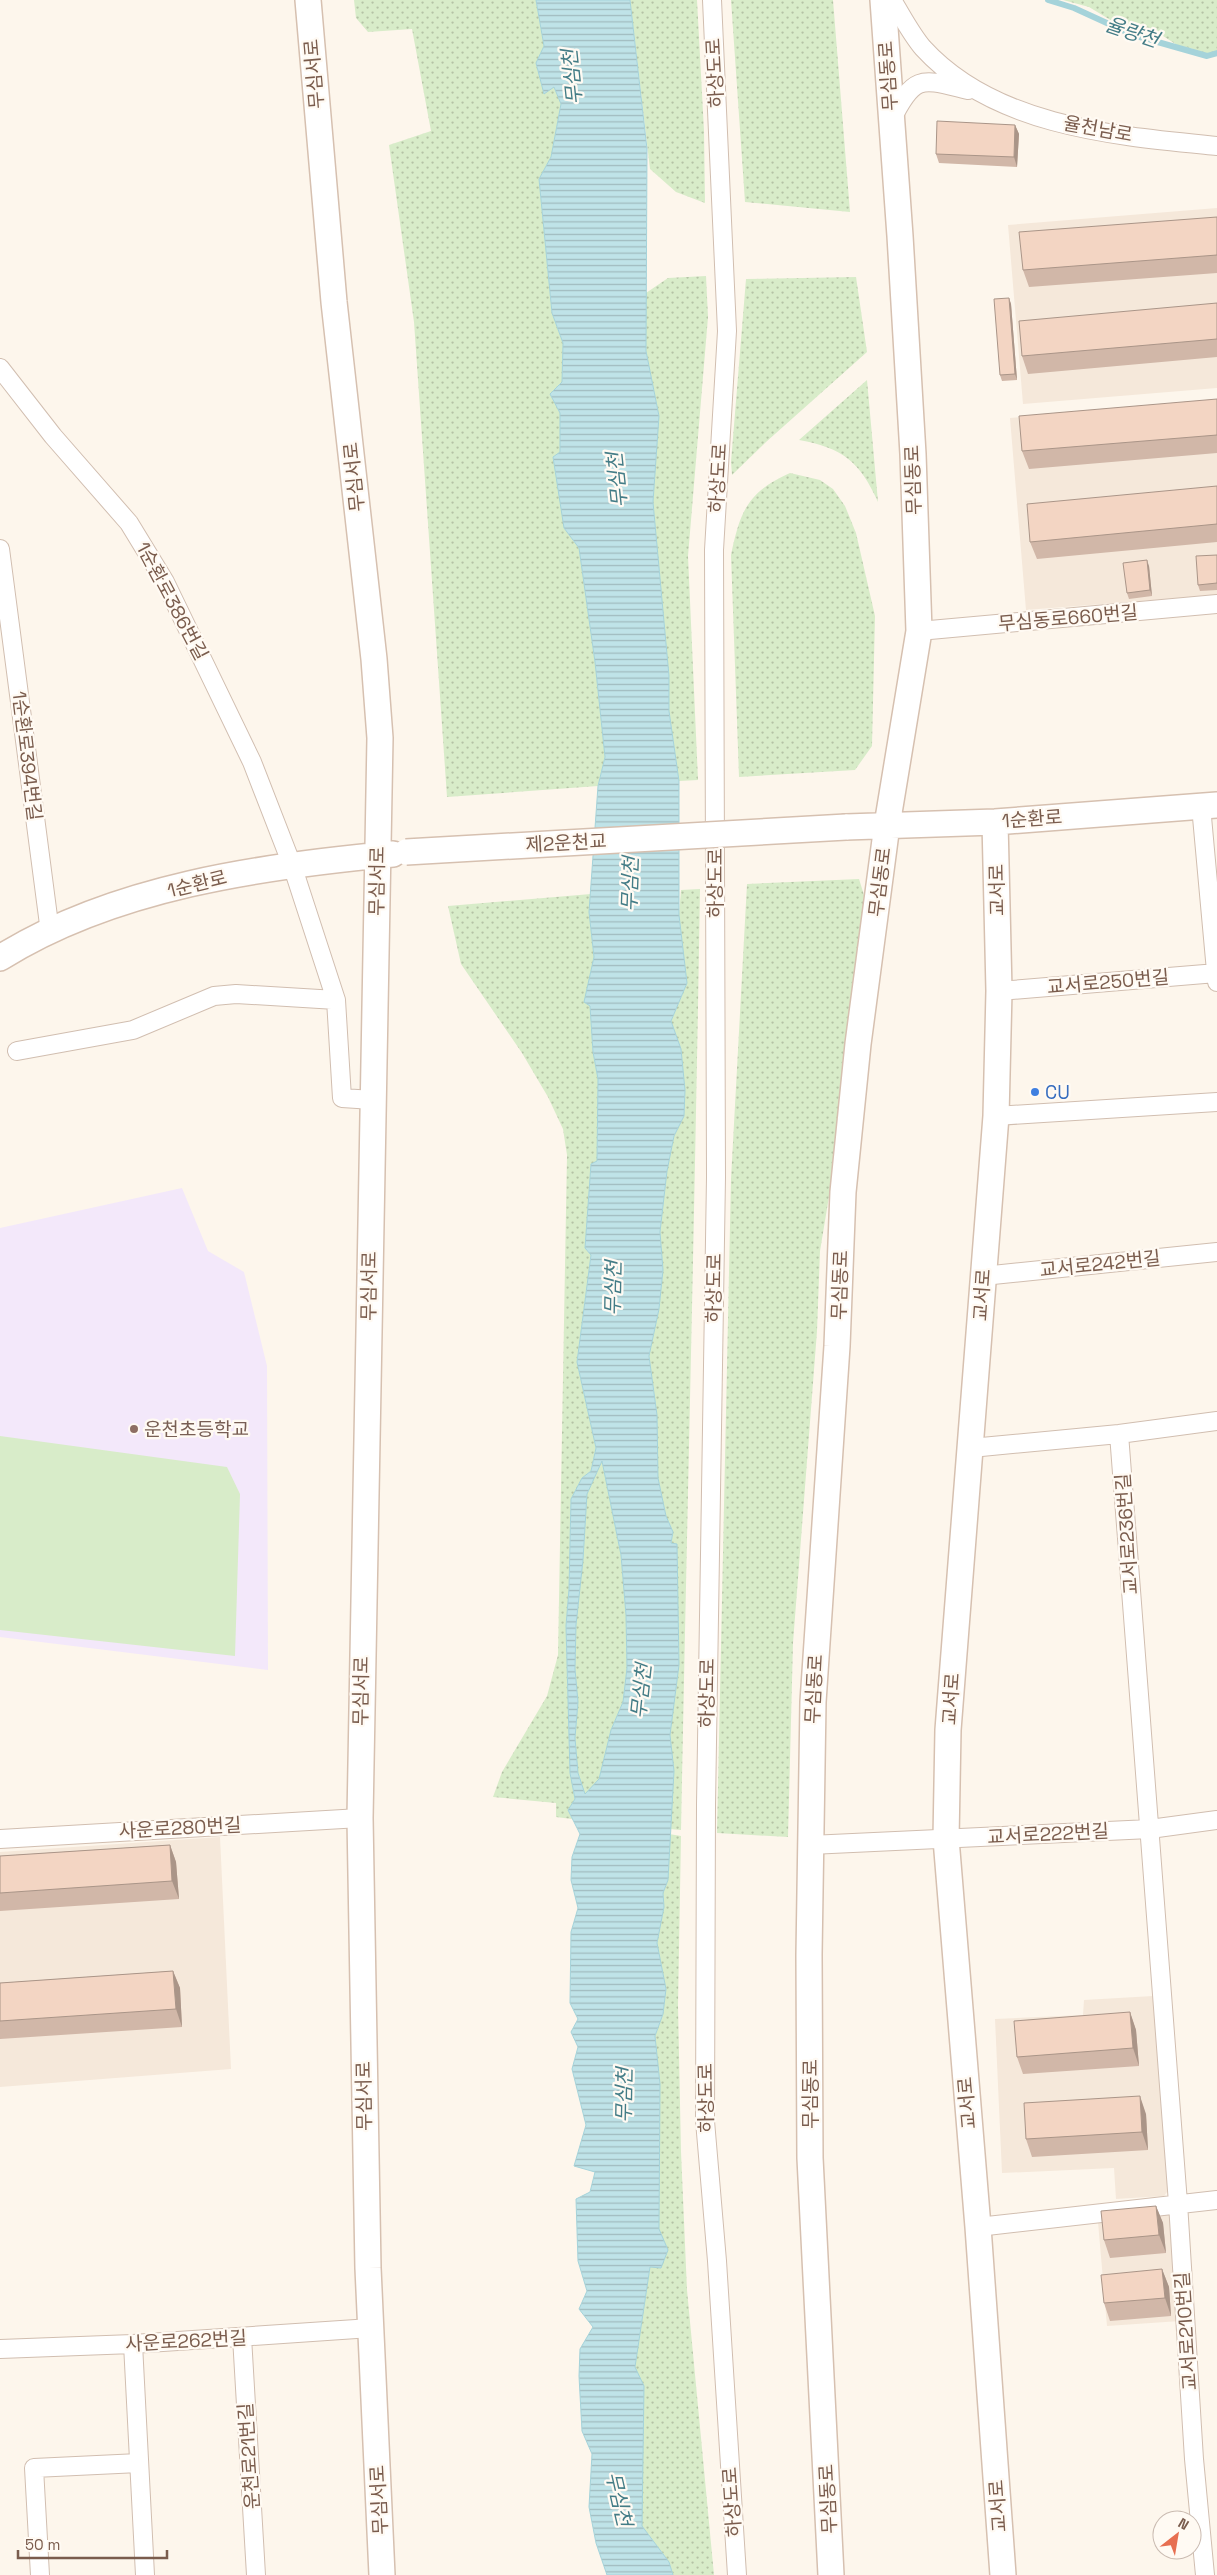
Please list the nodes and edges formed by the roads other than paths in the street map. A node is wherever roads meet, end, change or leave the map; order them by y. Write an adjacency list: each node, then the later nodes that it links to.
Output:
1 (308, 0): 17 (street, 무심서로)
2 (712, 0): 52 (street, 하상도로)
3 (883, 0): 6 (street, 무심동로)
4 (892, 0): 5 (street)
5 (983, 94): 6 (street); 7 (street, 율천남로)
6 (892, 119): 11 (street, 무심동로)
7 (1217, 146)
8 (0, 368): 18 (street, 1순환로386번길)
9 (0, 549): 19 (street, 1순환로394번길)
10 (1217, 604): 11 (street, 무심동로660번길)
11 (919, 631): 14 (street, 무심동로)
12 (1209, 805): 13 (street, 1순환로); 21 (street)
13 (995, 822): 14 (street, 1순환로); 23 (street, 교서로)
14 (888, 825): 15 (street, 1순환로); 39 (street, 무심동로)
15 (846, 826): 16 (street, 제2운천교, bridge)
16 (406, 852): 17 (street, 1순환로)
17 (377, 855): 18 (street, 1순환로); 26 (street, 무심서로)
18 (292, 865): 19 (street, 1순환로); 24 (street, 1순환로386번길)
19 (50, 932): 20 (street, 1순환로)
20 (0, 958)
21 (1217, 974): 22 (street); 23 (street, 교서로250번길)
22 (1217, 982)
23 (999, 991): 28 (street, 교서로)
24 (336, 1000): 25 (street); 26 (street, 1순환로386번길)
25 (16, 1051)
26 (373, 1100): 34 (street, 무심서로)
27 (1217, 1102): 28 (street)
28 (996, 1116): 30 (street, 교서로)
29 (1217, 1252): 30 (street, 교서로242번길)
30 (983, 1276): 33 (street, 교서로)
31 (1217, 1421): 32 (street)
32 (1119, 1434): 33 (street); 36 (street, 교서로236번길)
33 (971, 1448): 38 (street, 교서로)
34 (360, 1818): 37 (street, 사운로280번길); 43 (street, 무심서로)
35 (1217, 1820): 36 (street, 교서로222번길)
36 (1150, 1829): 38 (street, 교서로222번길); 41 (street, 교서로210번길)
37 (0, 1838)
38 (946, 1839): 39 (street, 교서로222번길); 42 (street, 교서로)
39 (810, 1845): 53 (street, 무심동로)
40 (1217, 2200): 41 (street)
41 (1178, 2203): 42 (street); 55 (street, 교서로210번길)
42 (978, 2227): 54 (street, 교서로)
43 (371, 2328): 44 (street, 사운로262번길); 51 (street, 무심서로)
44 (242, 2337): 45 (street, 사운로262번길); 50 (street, 운천로21번길)
45 (133, 2344): 46 (street, 사운로262번길); 47 (street)
46 (0, 2349)
47 (139, 2463): 48 (street); 49 (street)
48 (40, 2575)
49 (145, 2575)
50 (256, 2575)
51 (382, 2575)
52 (737, 2575)
53 (832, 2575)
54 (1003, 2575)
55 (1205, 2575)

